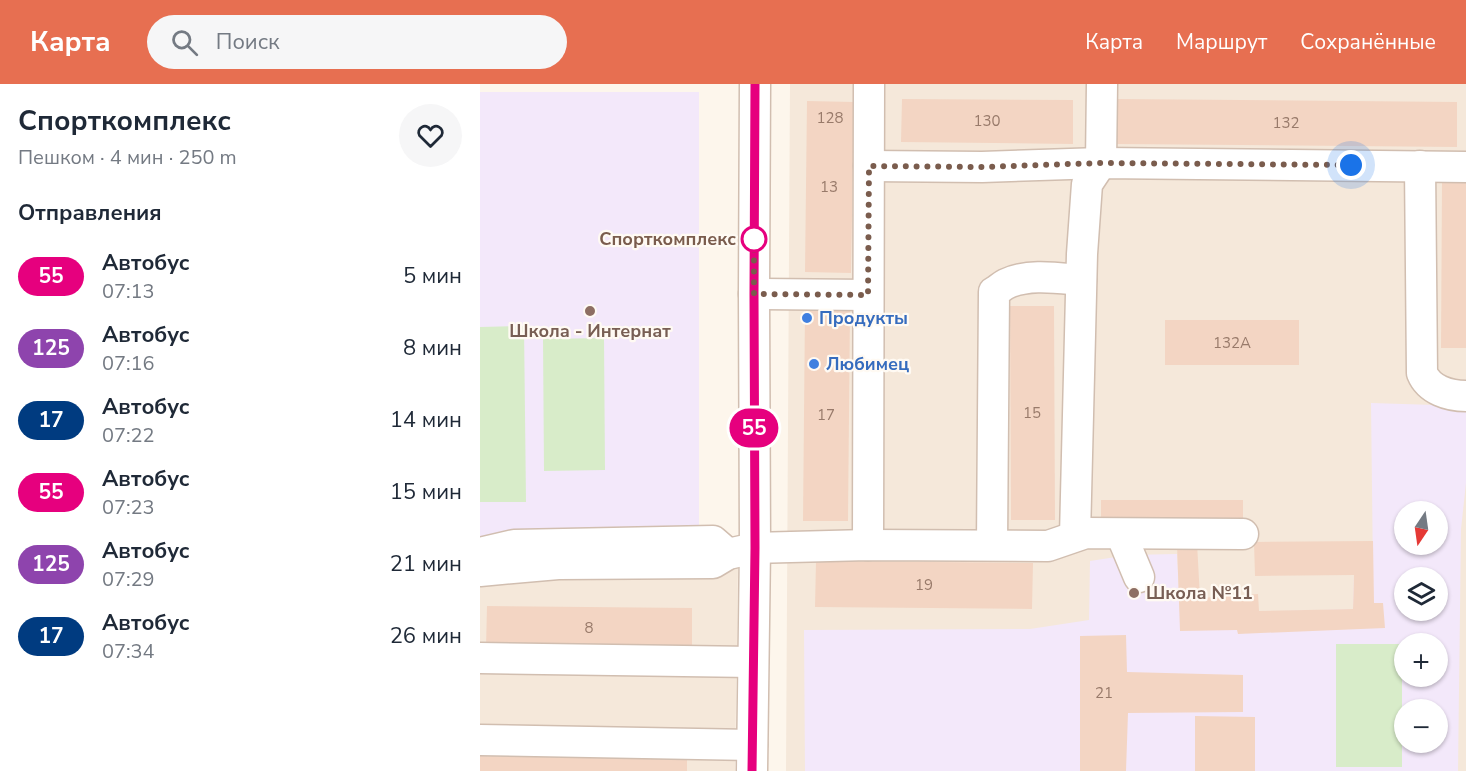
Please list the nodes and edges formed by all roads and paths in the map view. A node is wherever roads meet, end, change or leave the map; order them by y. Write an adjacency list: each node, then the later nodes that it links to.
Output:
1 (755, 84): 9 (street)
2 (869, 84): 5 (street)
3 (1102, 84): 4 (street)
4 (1101, 163): 5 (street); 6 (street); 8 (street)
5 (869, 166): 10 (street)
6 (1420, 166): 7 (street); 11 (street)
7 (1466, 167)
8 (1092, 273): 14 (street); 16 (street)
9 (754, 294): 10 (street); 17 (street)
10 (868, 295): 15 (street)
11 (1466, 396)
12 (1121, 534): 13 (street); 14 (street); 20 (street)
13 (1243, 534)
14 (1075, 536): 16 (street)
15 (868, 545): 16 (street); 17 (street)
16 (992, 545)
17 (742, 551): 18 (street); 19 (street); 22 (street)
18 (480, 553)
19 (480, 571)
20 (1139, 577)
21 (480, 658): 22 (street)
22 (753, 662): 24 (street)
23 (480, 740): 24 (street)
24 (752, 758)

